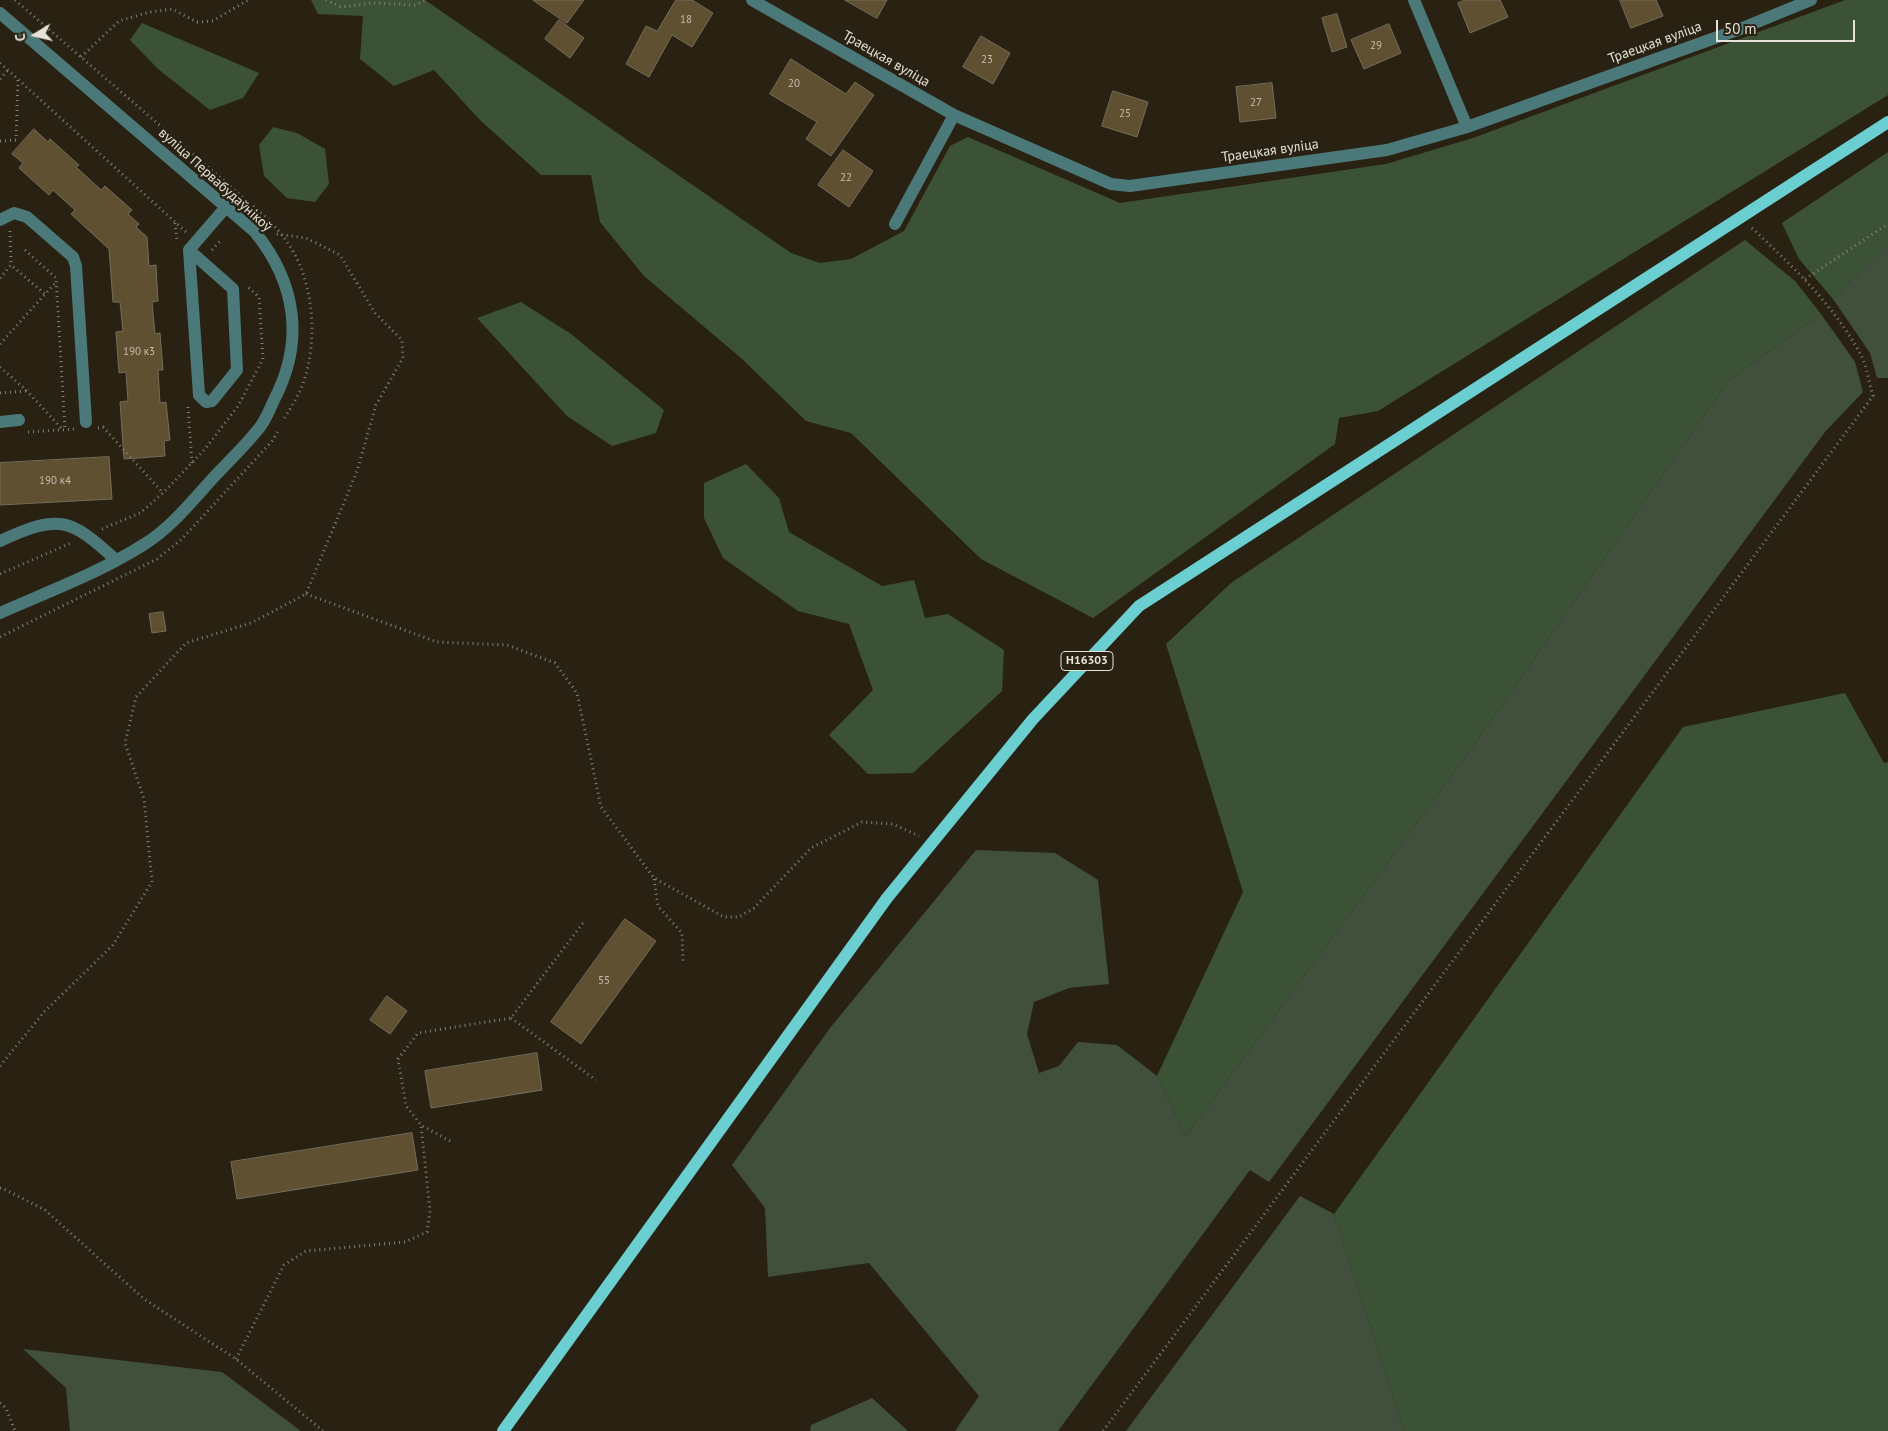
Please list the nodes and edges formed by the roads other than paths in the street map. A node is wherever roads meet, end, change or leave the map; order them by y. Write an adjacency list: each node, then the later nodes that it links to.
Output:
1 (752, 0): 5 (street, Траецкая вуліца)
2 (1414, 0): 7 (street)
3 (1811, 0): 7 (street, Траецкая вуліца)
4 (0, 13): 8 (street, вуліца Первабудаўнікоў)
5 (954, 115): 7 (street, Траецкая вуліца); 10 (street)
6 (1888, 122): 18 (main road, Н16303)
7 (1467, 127)
8 (226, 207): 11 (street); 16 (street, вуліца Первабудаўнікоў)
9 (5, 222): 14 (street)
10 (895, 224)
11 (193, 245): 11 (street)
12 (19, 420): 13 (street)
13 (0, 422)
14 (88, 426)
15 (0, 541): 16 (street)
16 (116, 560): 17 (street, вуліца Первабудаўнікоў)
17 (0, 614)
18 (503, 1431)

